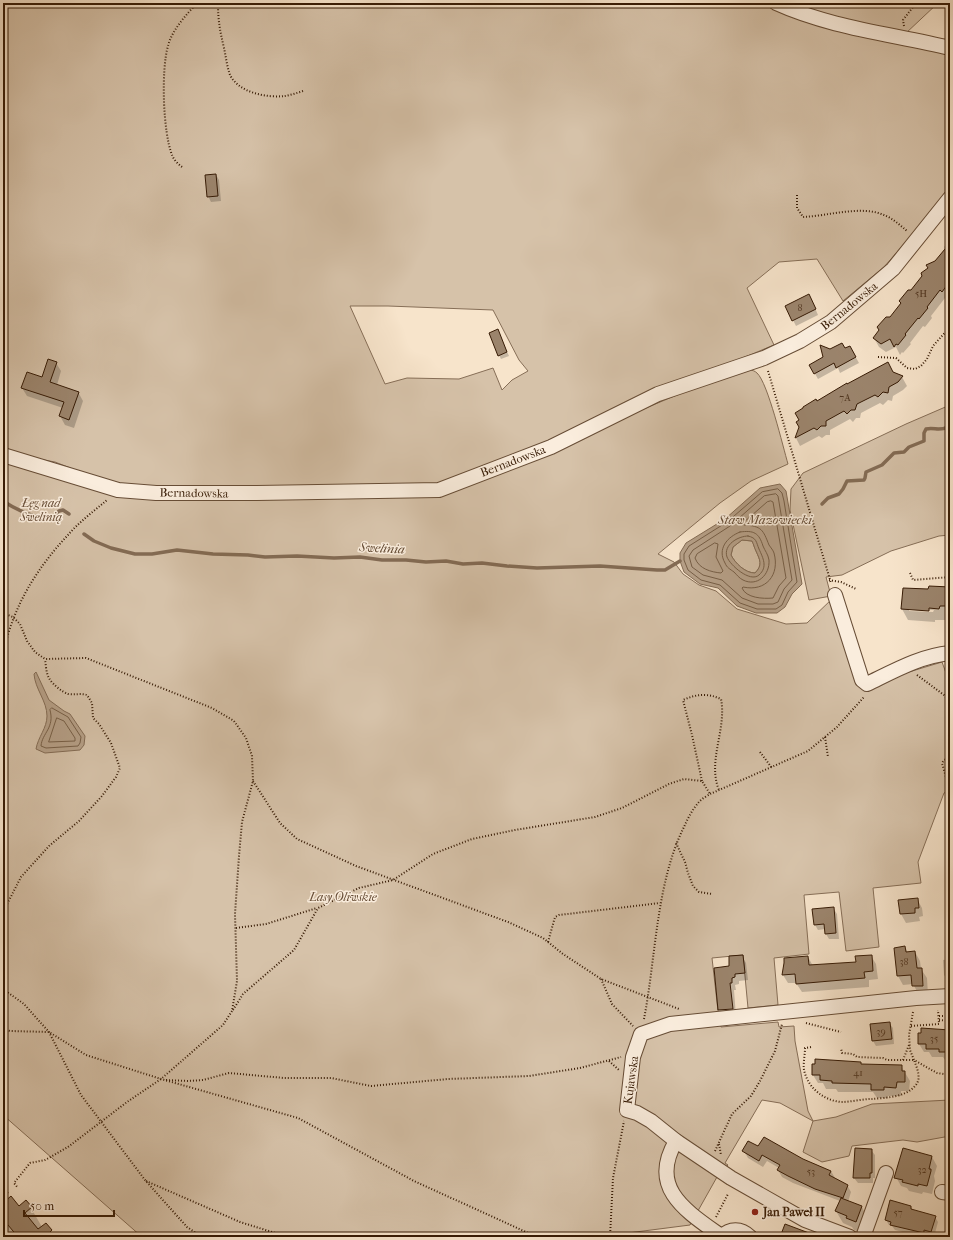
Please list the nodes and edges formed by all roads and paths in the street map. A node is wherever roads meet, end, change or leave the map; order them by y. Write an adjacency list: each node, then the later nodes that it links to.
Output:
1 (197, 3): 8 (path)
2 (218, 3): 7 (path)
3 (776, 3): 5 (street)
4 (916, 3): 5 (path)
5 (905, 39): 6 (street)
6 (950, 48)
7 (303, 91)
8 (182, 167)
9 (797, 195): 11 (path)
10 (950, 198): 11 (street, Bernadowska)
11 (916, 240): 14 (street, Bernadowska)
12 (950, 327): 13 (path)
13 (878, 357)
14 (764, 358): 16 (path); 18 (street, Bernadowska)
15 (3, 455): 18 (street, Bernadowska)
16 (797, 469): 17 (path); 21 (path)
17 (793, 471)
18 (118, 490): 24 (path)
19 (910, 573): 20 (path)
20 (950, 577)
21 (830, 580)
22 (835, 595): 29 (street)
23 (3, 613): 24 (path)
24 (13, 617): 26 (path); 27 (path)
25 (950, 653): 28 (street)
26 (3, 655)
27 (45, 659): 36 (path); 46 (path)
28 (904, 666): 29 (street); 30 (path)
29 (867, 684): 31 (path)
30 (950, 703)
31 (825, 737): 33 (path); 35 (path)
32 (760, 752): 35 (path)
33 (828, 757)
34 (950, 758): 38 (path)
35 (772, 768): 39 (path)
36 (253, 781): 42 (path); 47 (path)
37 (702, 781): 39 (path); 40 (path); 42 (path)
38 (948, 788)
39 (719, 790): 40 (path)
40 (710, 794): 41 (path)
41 (676, 843): 43 (path); 44 (path)
42 (393, 880): 45 (path); 48 (path)
43 (712, 894)
44 (660, 903): 48 (path); 52 (path)
45 (318, 908): 47 (path); 54 (path)
46 (3, 912)
47 (235, 928): 54 (path)
48 (548, 942): 49 (path)
49 (601, 979): 52 (path); 65 (path)
50 (3, 989): 63 (path)
51 (944, 996): 53 (street); 57 (path)
52 (648, 998): 55 (path); 65 (path)
53 (916, 998): 56 (street); 61 (path)
54 (232, 1011): 73 (path)
55 (685, 1012)
56 (784, 1012): 64 (path); 65 (street); 77 (path)
57 (939, 1016): 58 (path); 59 (path)
58 (948, 1016)
59 (939, 1020): 60 (path); 61 (path)
60 (950, 1021)
61 (911, 1026): 66 (path)
62 (3, 1029): 63 (path)
63 (49, 1032): 73 (path); 75 (path)
64 (840, 1032)
65 (641, 1034): 69 (street, Kujawska)
66 (910, 1043): 70 (path); 71 (path)
67 (811, 1047): 71 (path)
68 (840, 1048): 70 (path)
69 (633, 1057): 73 (path); 74 (street, Kujawska)
70 (903, 1060): 71 (path)
71 (914, 1060): 72 (path)
72 (950, 1075)
73 (161, 1079): 75 (path); 88 (path)
74 (627, 1110): 76 (street, Kujawska); 85 (path)
75 (102, 1121): 79 (path); 80 (path)
76 (676, 1141): 77 (street, Kujawska); 90 (street)
77 (709, 1163): 92 (street, Kujawska)
78 (886, 1173): 93 (street)
79 (145, 1180): 86 (path); 87 (path)
80 (18, 1188)
81 (9, 1191): 83 (path)
82 (728, 1194): 84 (path)
83 (3, 1197)
84 (716, 1217)
85 (610, 1236): 89 (path)
86 (202, 1237)
87 (288, 1237)
88 (537, 1237)
89 (600, 1237)
90 (721, 1237): 91 (street)
91 (750, 1237)
92 (850, 1237)
93 (863, 1237)

